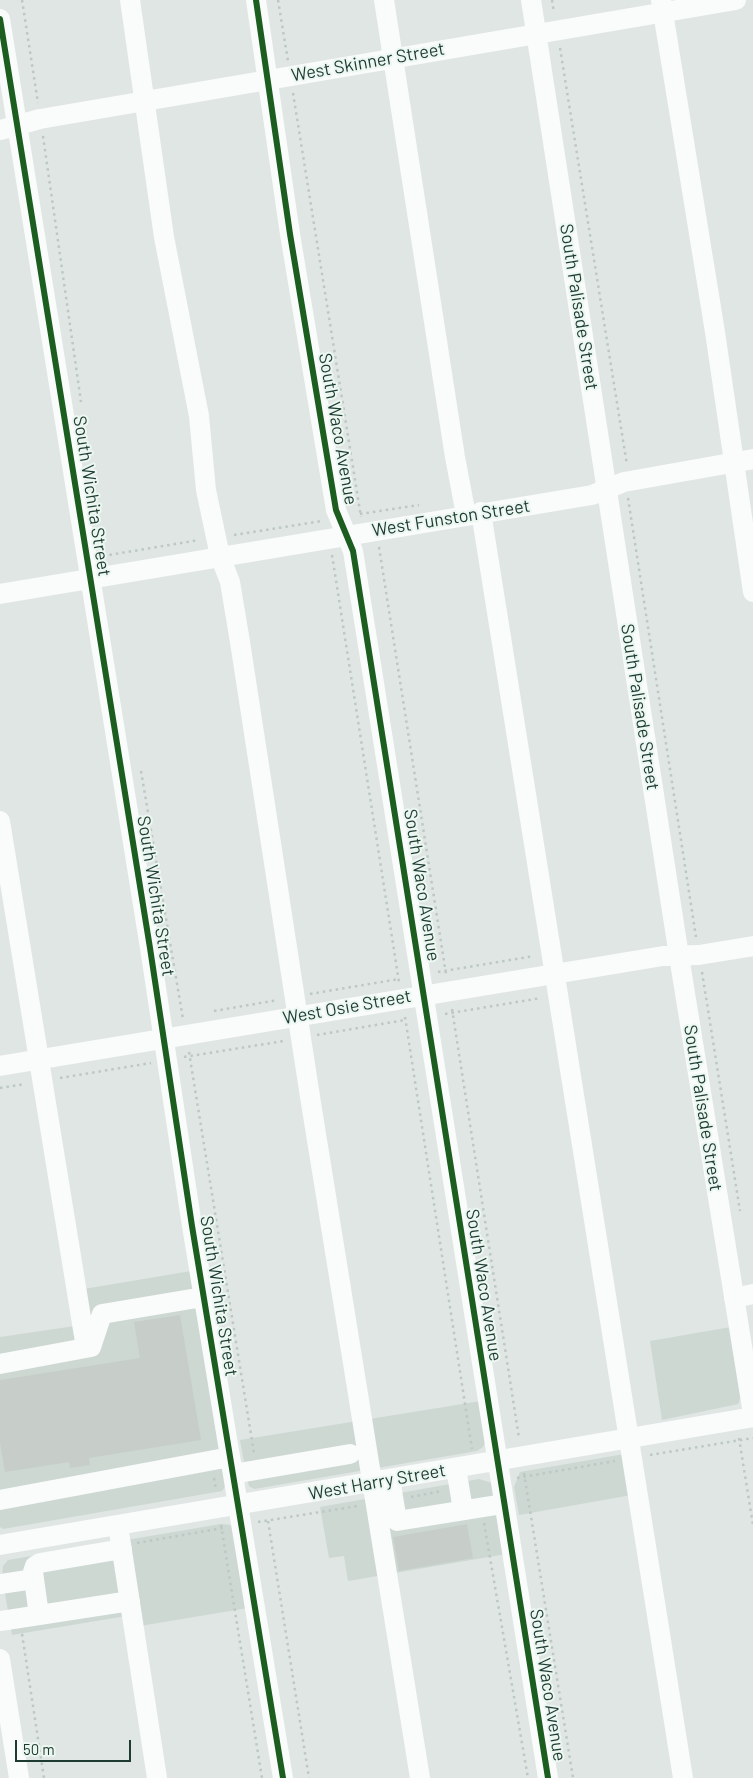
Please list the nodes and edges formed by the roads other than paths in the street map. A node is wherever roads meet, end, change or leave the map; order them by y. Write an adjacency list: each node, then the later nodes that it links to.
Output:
1 (130, 0): 11 (street)
2 (256, 0): 10 (street, South Waco Avenue)
3 (384, 0): 9 (street)
4 (531, 0): 8 (street, South Palisade Street)
5 (736, 0): 6 (street, West Skinner Street)
6 (662, 6): 8 (street, West Skinner Street); 14 (street)
7 (0, 19): 12 (street, South Wichita Street)
8 (536, 34): 9 (street, West Skinner Street); 15 (street, South Palisade Street)
9 (394, 58): 10 (street, West Skinner Street); 16 (street)
10 (267, 79): 11 (street, West Skinner Street); 17 (street, South Waco Avenue)
11 (145, 101): 12 (street, West Skinner Street); 18 (street)
12 (8, 128): 19 (street, South Wichita Street)
13 (753, 459): 14 (street, West Funston Street)
14 (733, 463): 15 (street, West Funston Street); 20 (street)
15 (606, 489): 16 (street, West Funston Street); 24 (street, South Palisade Street)
16 (474, 513): 17 (street, West Funston Street); 25 (street)
17 (346, 535): 18 (street, West Funston Street); 26 (street, South Waco Avenue)
18 (220, 556): 19 (street, West Funston Street); 27 (street)
19 (99, 577): 21 (street, West Funston Street); 28 (street, South Wichita Street)
20 (753, 592)
21 (0, 594)
22 (0, 821): 29 (street)
23 (753, 946): 24 (street, West Osie Street)
24 (679, 956): 25 (street, West Osie Street); 32 (street, South Palisade Street)
25 (554, 973): 26 (street, West Osie Street); 36 (street)
26 (424, 994): 27 (street, West Osie Street); 39 (street, South Waco Avenue)
27 (299, 1015): 28 (street, West Osie Street); 42 (street)
28 (164, 1038): 29 (street, West Osie Street); 31 (street, South Wichita Street)
29 (40, 1059): 30 (street, West Osie Street); 33 (street)
30 (0, 1066)
31 (203, 1296): 33 (street); 41 (street, South Wichita Street)
32 (743, 1296): 35 (street, South Palisade Street)
33 (86, 1348): 34 (street)
34 (0, 1364)
35 (753, 1416): 36 (street, West Harry Street)
36 (629, 1438): 39 (street, West Harry Street); 62 (street)
37 (350, 1454): 38 (street)
38 (315, 1460): 41 (street); 43 (street)
39 (496, 1461): 40 (street, West Harry Street); 45 (street, South Waco Avenue)
40 (465, 1467): 42 (street, West Harry Street); 47 (street)
41 (225, 1469): 44 (street); 46 (street, South Wichita Street)
42 (382, 1481): 43 (street, West Harry Street); 47 (street); 60 (street)
43 (320, 1491): 46 (street, West Harry Street)
44 (0, 1500)
45 (503, 1504): 47 (street); 61 (street, South Waco Avenue)
46 (228, 1507): 48 (street, West Harry Street); 59 (street, South Wichita Street)
47 (472, 1509)
48 (118, 1525): 49 (street, West Harry Street); 50 (street)
49 (0, 1545)
50 (122, 1549): 51 (street); 53 (street)
51 (34, 1579): 52 (street); 54 (street)
52 (0, 1584)
53 (130, 1601): 54 (street); 58 (street)
54 (40, 1615): 55 (street)
55 (0, 1621)
56 (0, 1658): 57 (street)
57 (19, 1778)
58 (157, 1778)
59 (283, 1778)
60 (420, 1778)
61 (548, 1778)
62 (683, 1778)

